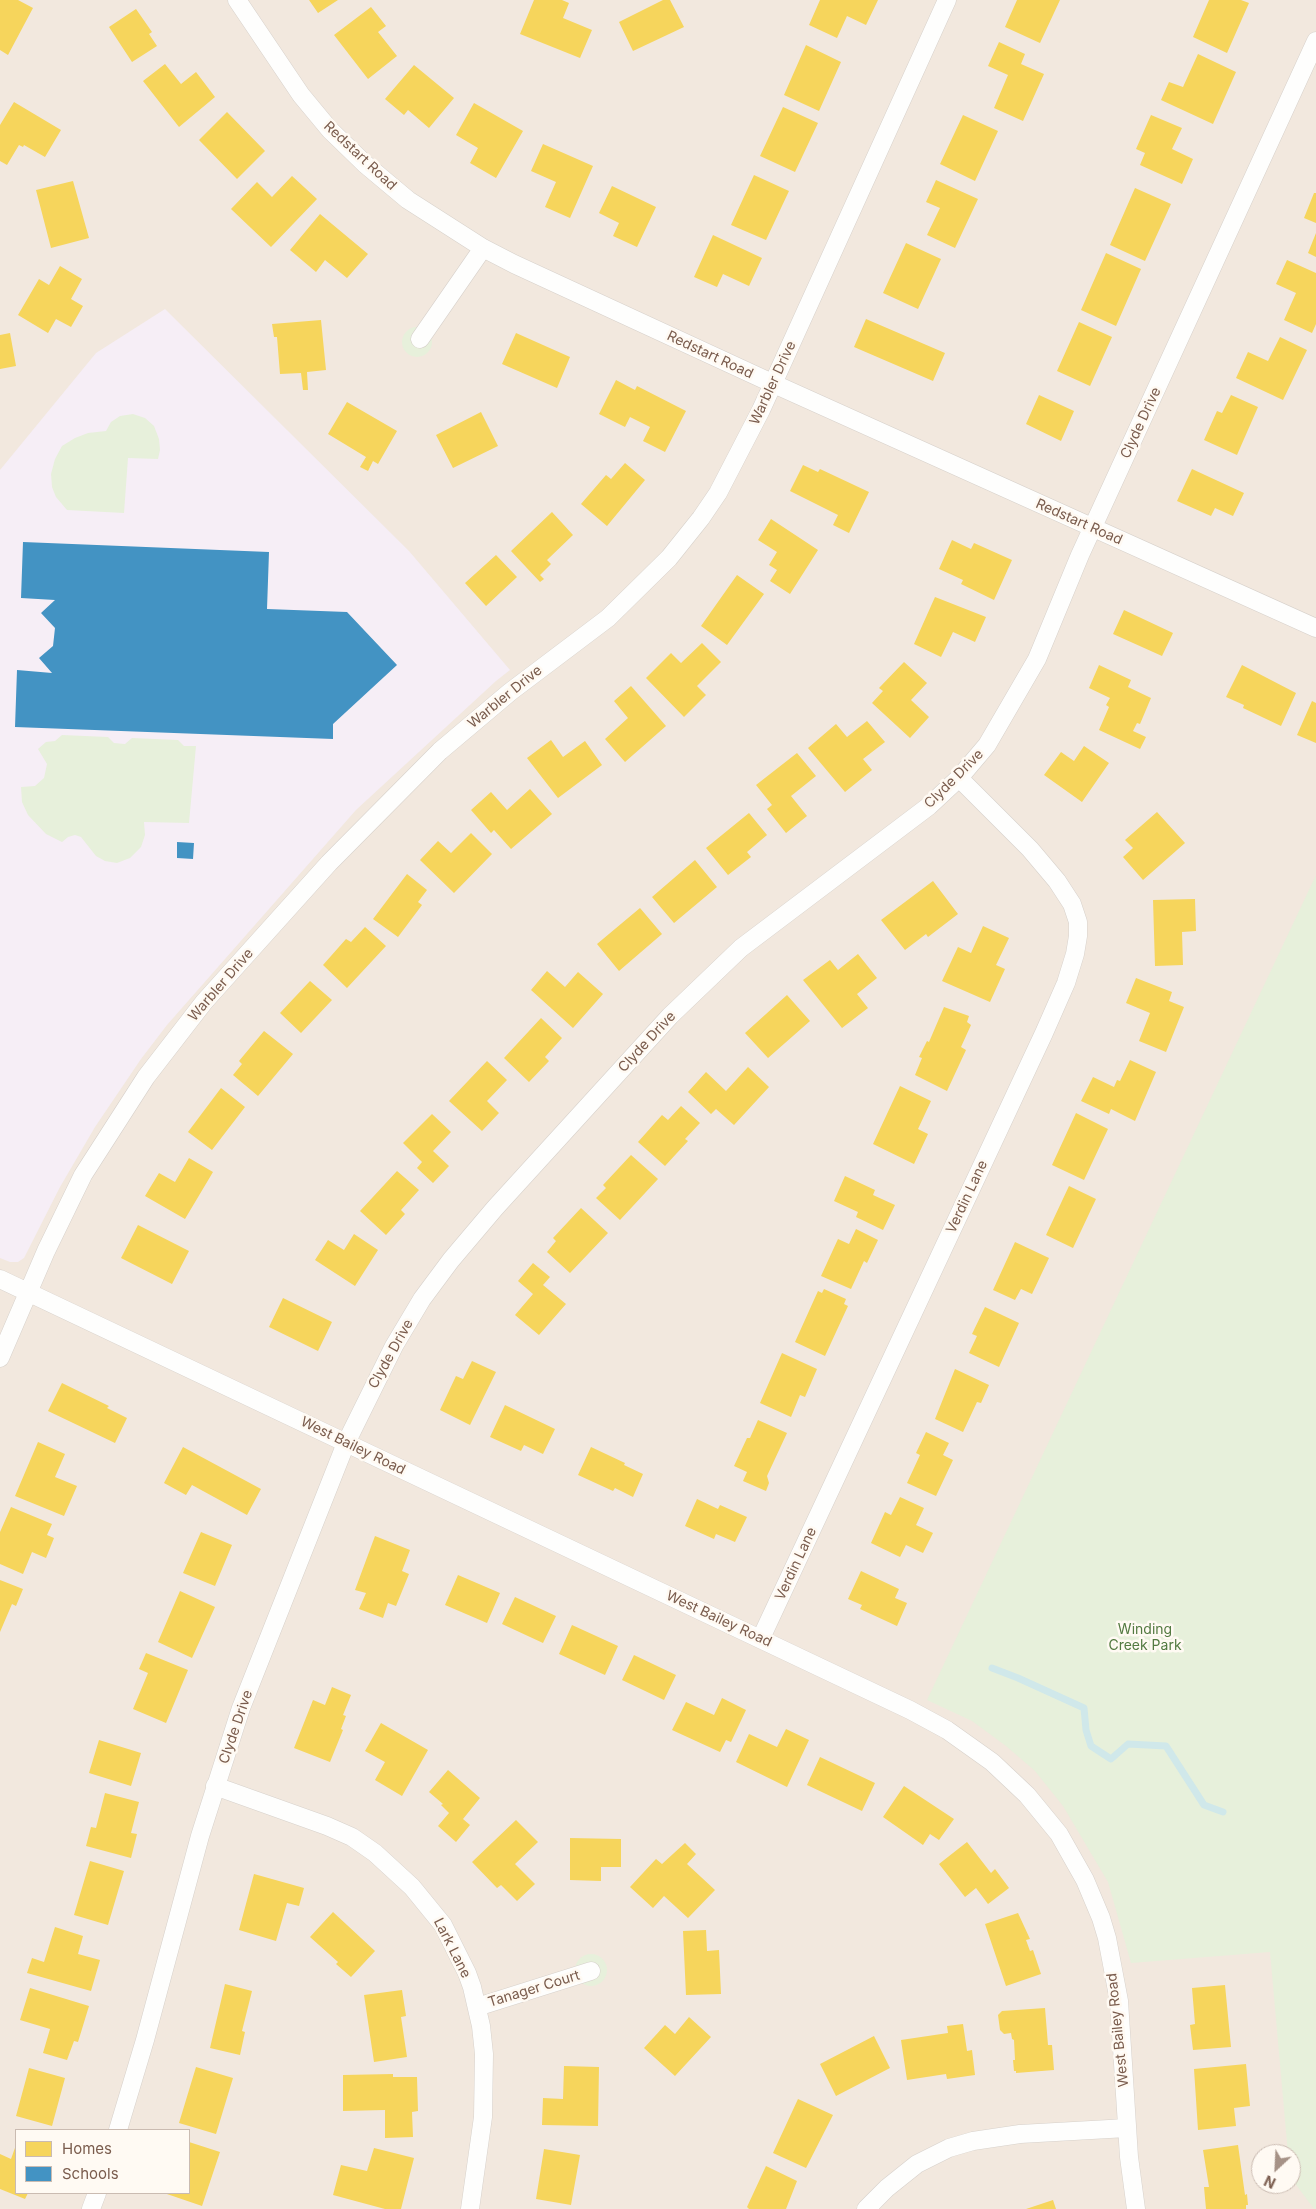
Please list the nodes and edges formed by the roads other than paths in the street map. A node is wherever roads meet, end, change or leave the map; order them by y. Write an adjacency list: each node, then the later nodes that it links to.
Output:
1 (237, 0): 4 (street, Redstart Road)
2 (947, 0): 6 (street, Warbler Drive)
3 (1316, 41): 7 (street, Clyde Drive)
4 (483, 248): 5 (street); 6 (street, Redstart Road)
5 (420, 339)
6 (774, 384): 7 (street, Redstart Road); 11 (street, Warbler Drive)
7 (1093, 528): 8 (street, Redstart Road); 9 (street, Clyde Drive)
8 (1316, 628)
9 (959, 778): 13 (street, Clyde Drive); 14 (street, Verdin Lane)
10 (0, 1279): 11 (street, West Bailey Road)
11 (28, 1293): 12 (street, Warbler Drive); 13 (street, West Bailey Road)
12 (0, 1358)
13 (346, 1443): 14 (street, West Bailey Road); 15 (street, Clyde Drive)
14 (761, 1638): 18 (street, West Bailey Road)
15 (216, 1786): 17 (street, Lark Lane); 19 (street, Clyde Drive)
16 (592, 1971): 17 (street, Tanager Court)
17 (477, 2007): 22 (street, Lark Lane)
18 (1127, 2128): 23 (street); 24 (street, West Bailey Road)
19 (118, 2129)
20 (97, 2194): 21 (street)
21 (91, 2209)
22 (470, 2209)
23 (866, 2209)
24 (1136, 2209)

